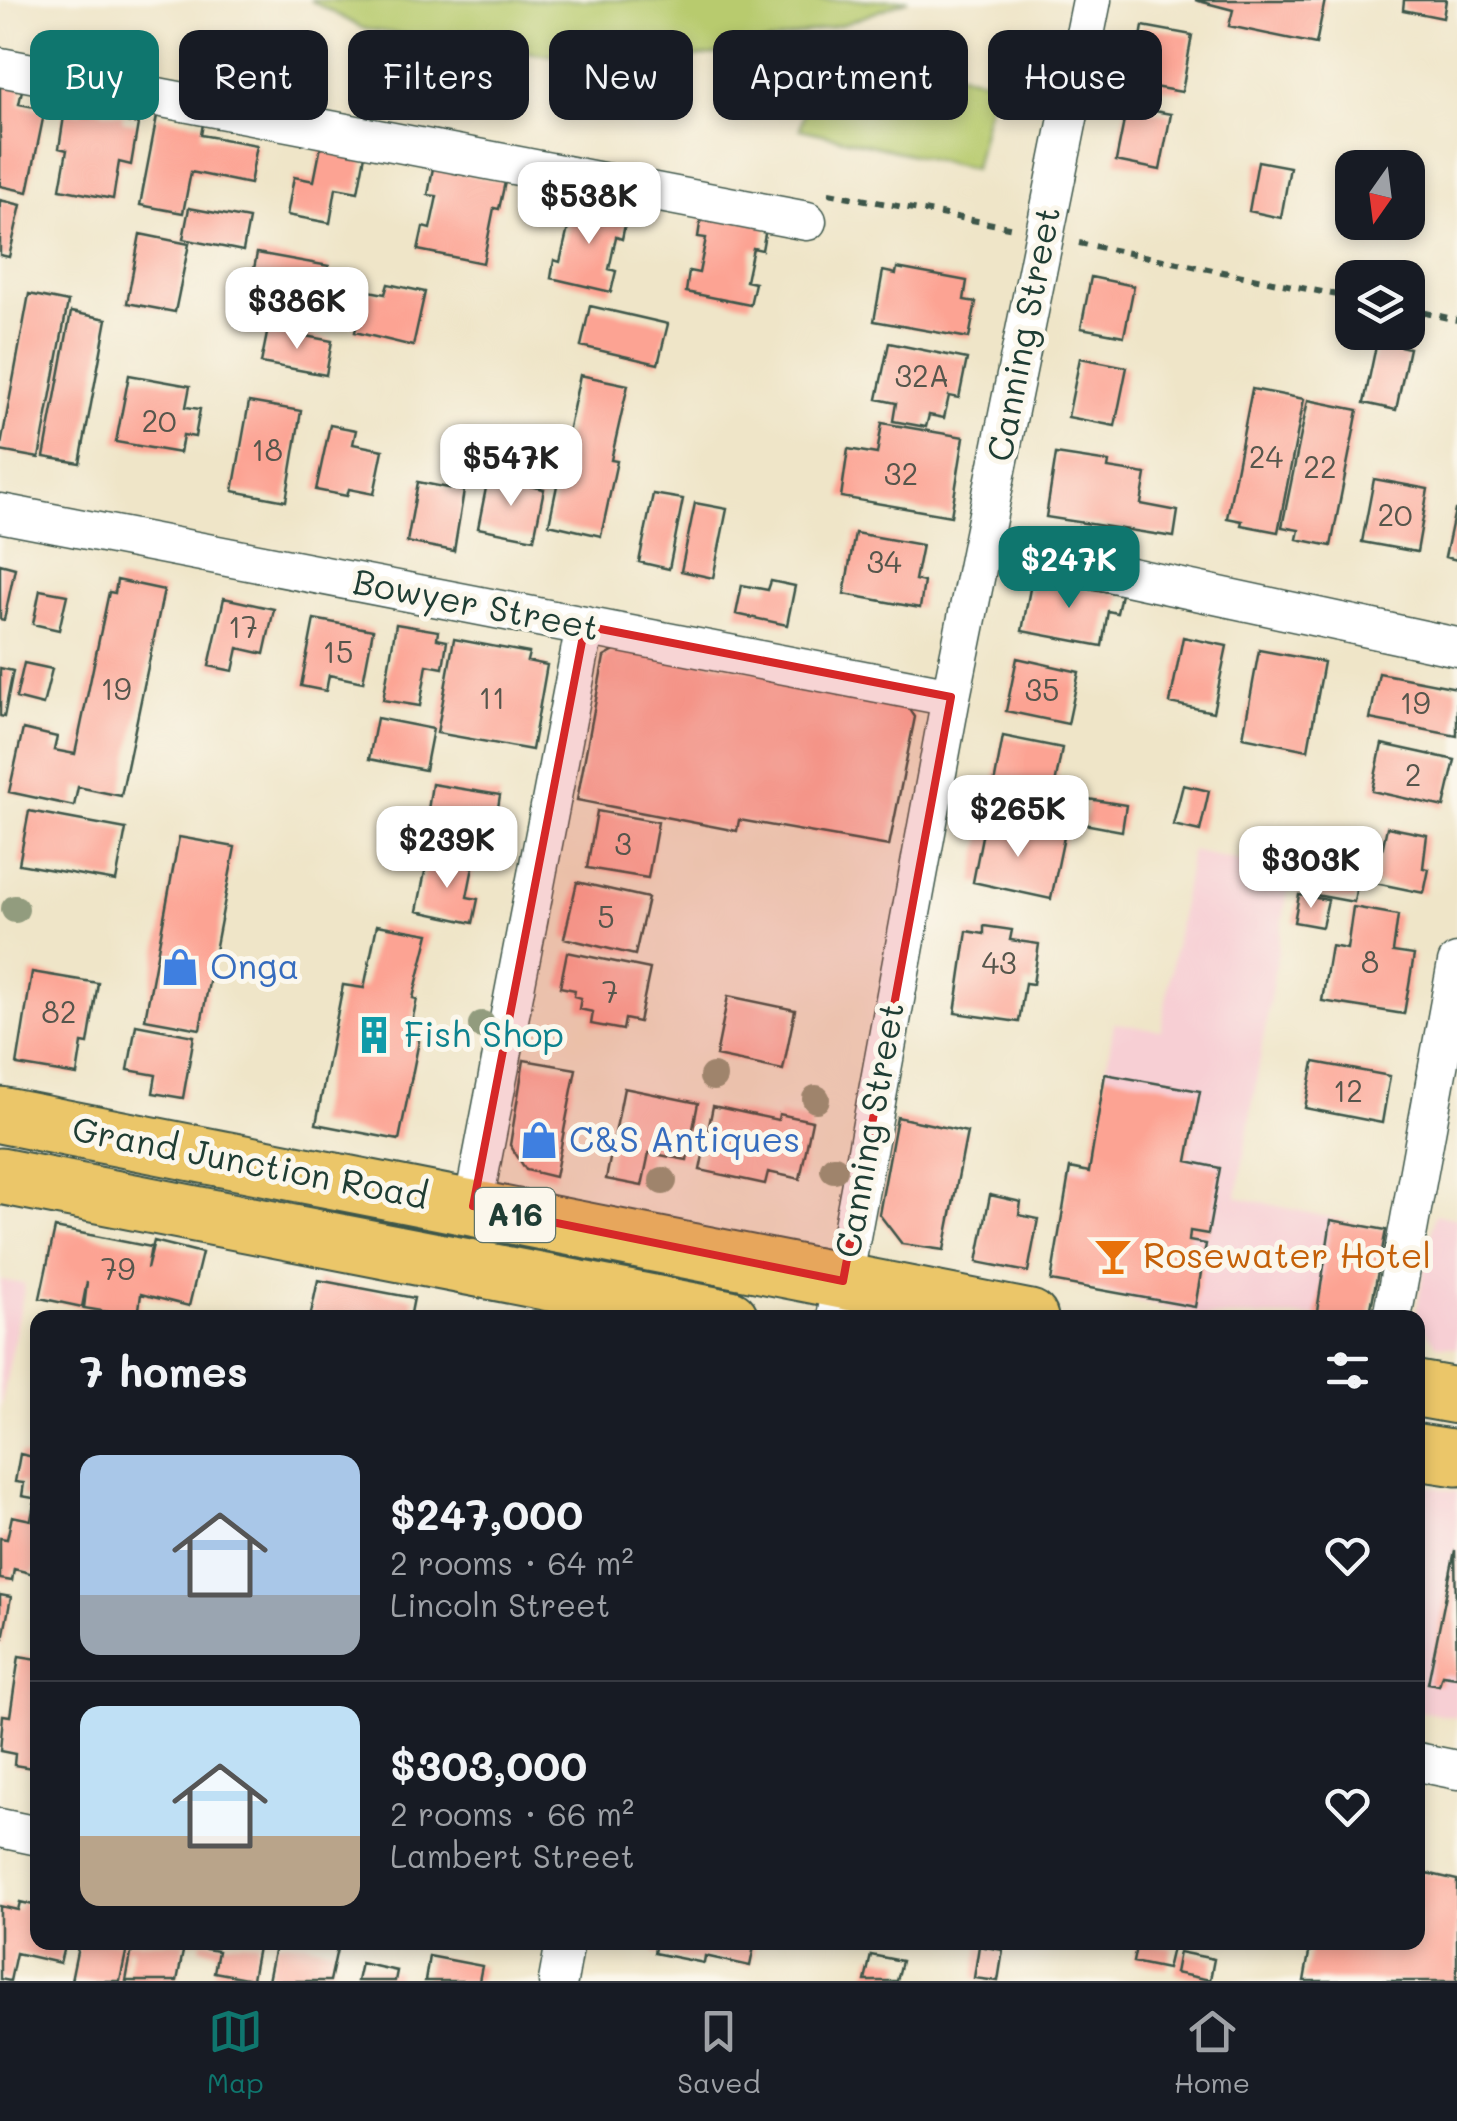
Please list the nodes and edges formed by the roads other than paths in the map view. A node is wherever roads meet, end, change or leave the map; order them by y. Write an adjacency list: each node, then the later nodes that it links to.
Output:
1 (1092, 0): 5 (street, Canning Street)
2 (0, 67): 3 (street)
3 (806, 221)
4 (0, 513): 6 (street, Bowyer Street)
5 (982, 545): 7 (street); 8 (street, Canning Street)
6 (585, 626): 8 (street, Bowyer Street); 12 (street)
7 (1457, 647)
8 (951, 697): 14 (street, Canning Street)
9 (1457, 962): 18 (street)
10 (0, 1115): 12 (highway, Grand Junction Road / A16)
11 (0, 1176): 15 (highway, Grand Junction Road / A16)
12 (473, 1206): 13 (highway, Grand Junction Road / A16)
13 (701, 1253): 14 (highway, Grand Junction Road / A16); 16 (street)
14 (839, 1299): 17 (highway, Grand Junction Road / A16)
15 (678, 1310)
16 (703, 1310)
17 (950, 1310)
18 (1393, 1310)
19 (1425, 1391): 20 (highway)
20 (1457, 1396)
21 (1425, 1453): 22 (highway)
22 (1457, 1458)
23 (1425, 1763): 24 (street)
24 (1457, 1770)
25 (0, 1828): 26 (street)
26 (30, 1834)
27 (564, 1950): 28 (street)
28 (558, 1981)

